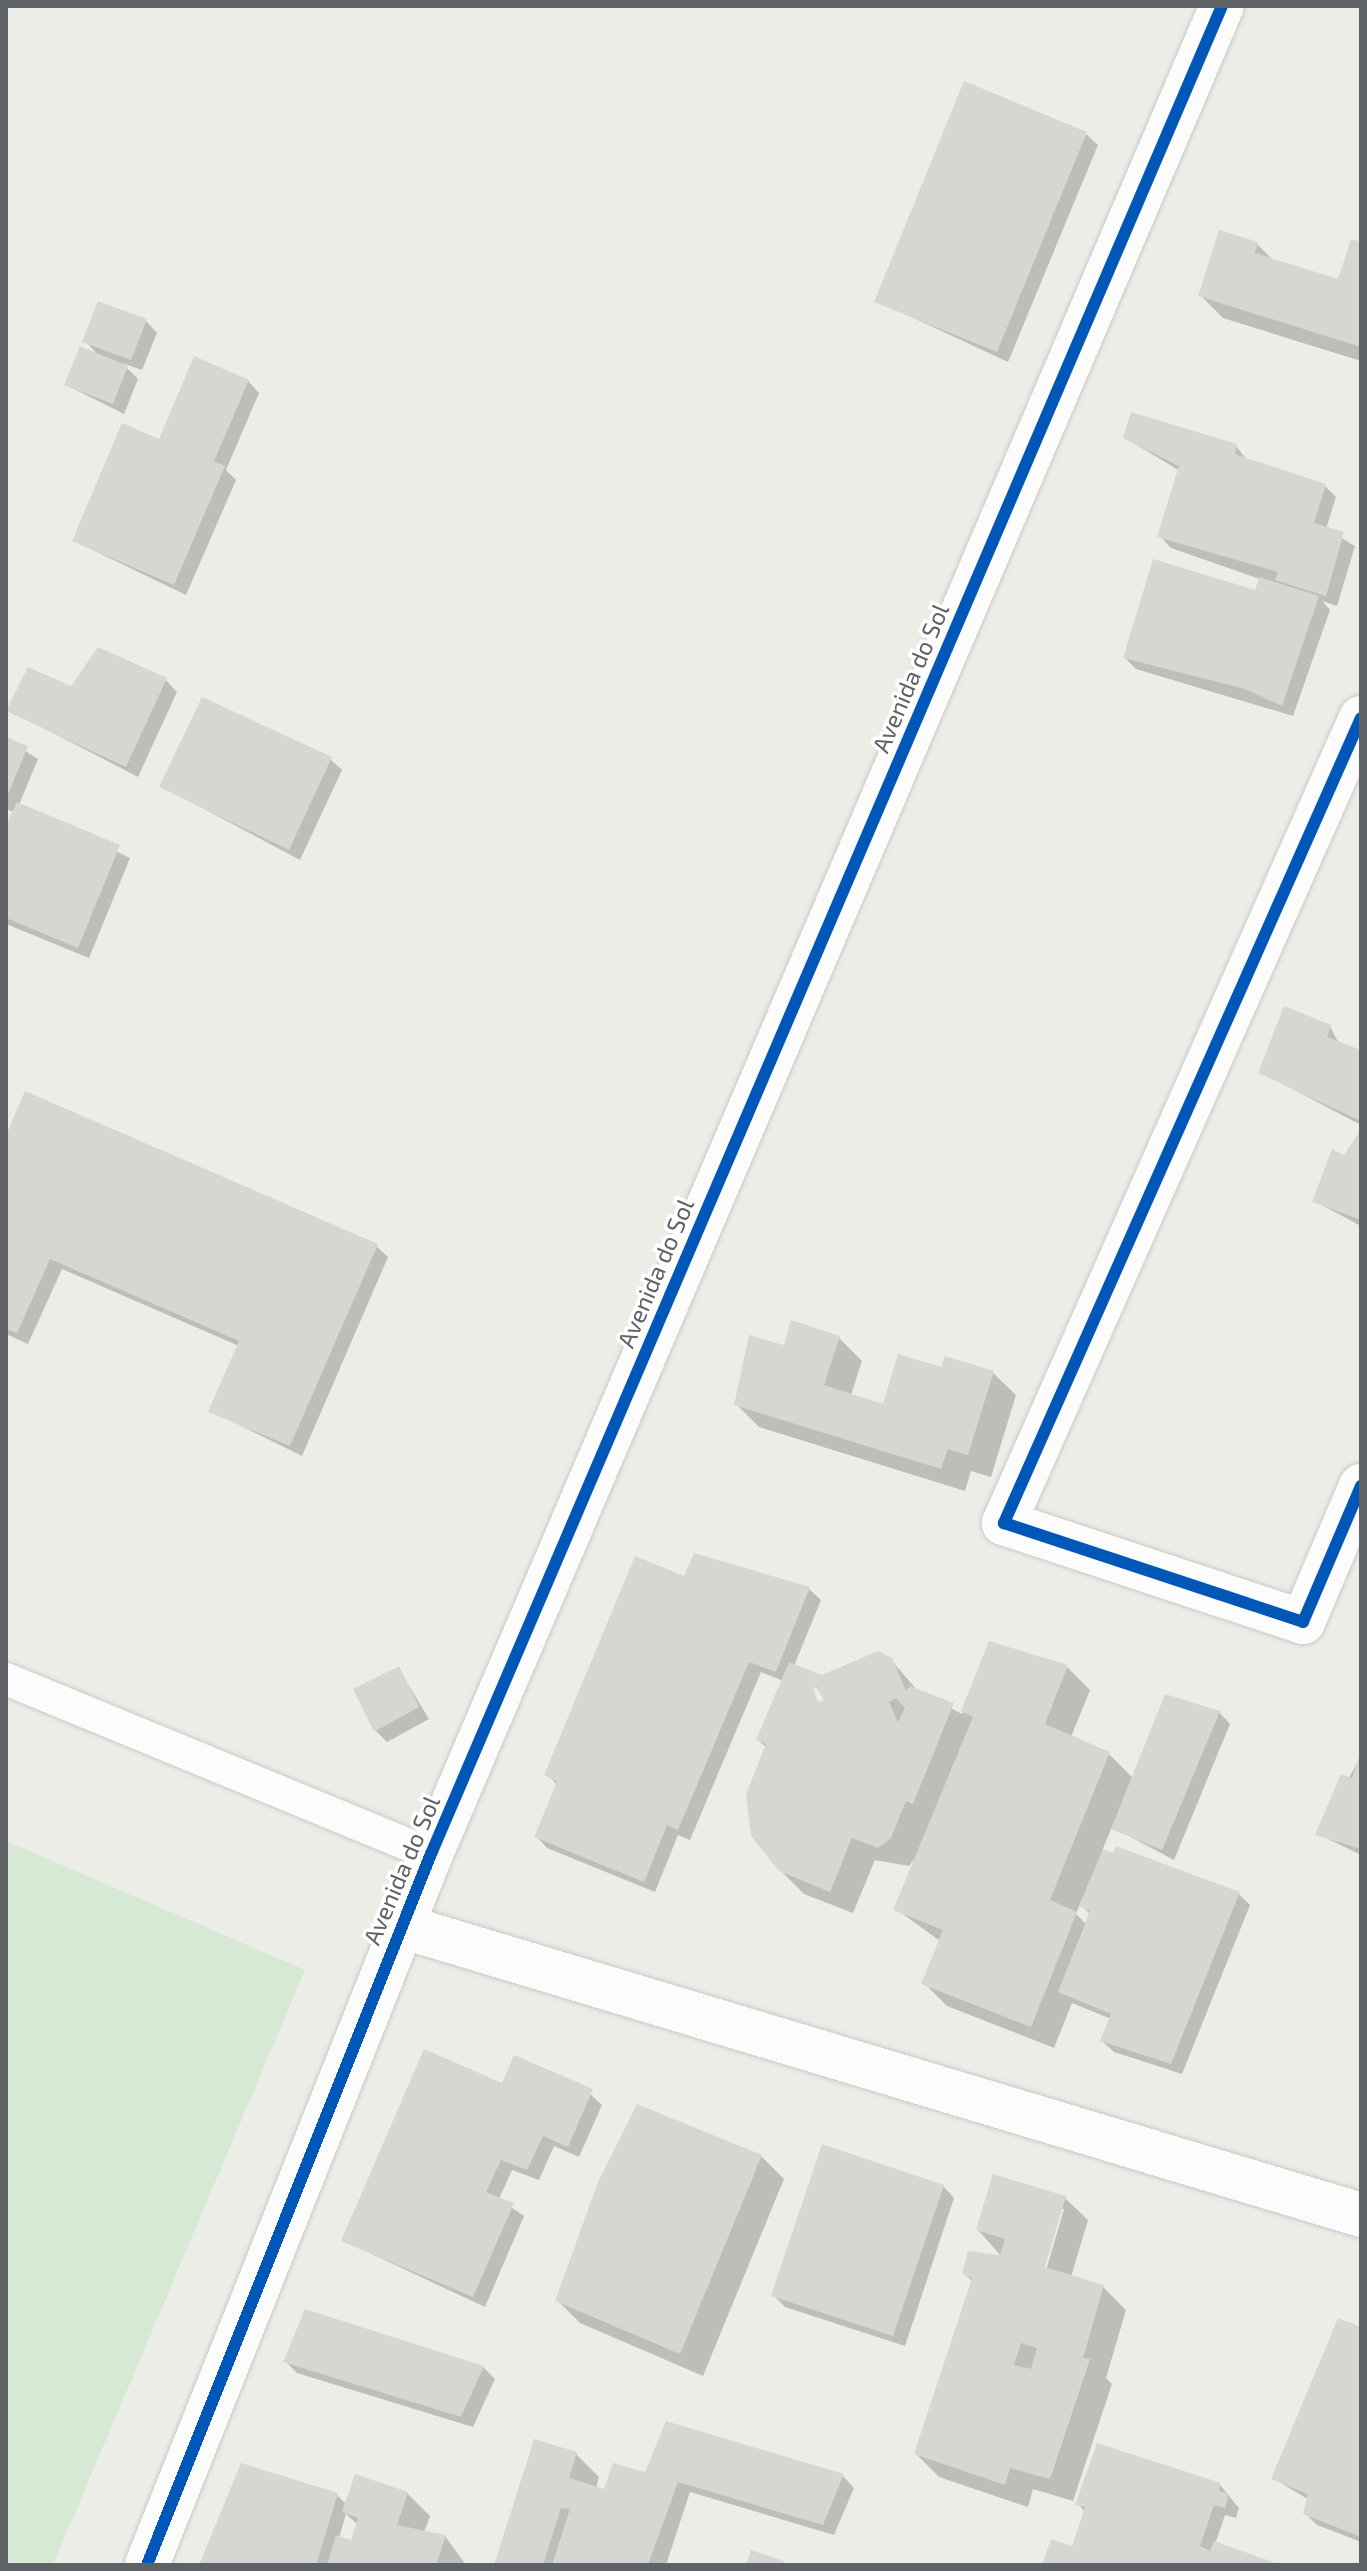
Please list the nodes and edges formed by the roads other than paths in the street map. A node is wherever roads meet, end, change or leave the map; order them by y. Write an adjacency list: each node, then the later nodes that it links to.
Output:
1 (1222, 6): 5 (street, Avenida do Sol)
2 (1361, 718): 3 (street)
3 (1361, 1486)
4 (6, 1679): 5 (lane)
5 (431, 1854): 6 (street, Avenida do Sol)
6 (401, 1926): 7 (street); 8 (street, Avenida do Sol)
7 (1361, 2215)
8 (147, 2565)

